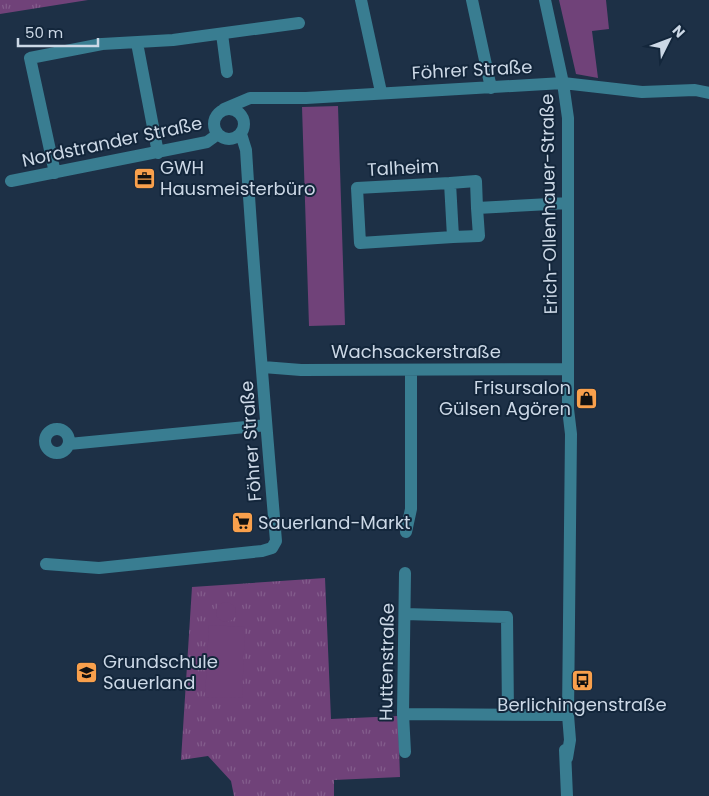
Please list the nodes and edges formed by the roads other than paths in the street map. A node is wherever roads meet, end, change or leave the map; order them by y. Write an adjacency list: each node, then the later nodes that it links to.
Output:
1 (361, 0): 10 (street)
2 (472, 0): 9 (street)
3 (545, 0): 8 (street, Erich-Ollenhauer-Straße)
4 (300, 23): 5 (street)
5 (222, 34): 6 (street); 7 (street)
6 (137, 43): 17 (street); 18 (street)
7 (227, 72)
8 (563, 83): 9 (street, Föhrer Straße); 11 (street, Föhrer Straße); 21 (street, Erich-Ollenhauer-Straße)
9 (491, 88): 10 (street, Föhrer Straße)
10 (381, 92): 12 (street, Föhrer Straße)
11 (709, 93)
12 (262, 98): 13 (street, Föhrer Straße); 14 (street)
13 (224, 109): 14 (street); 15 (street)
14 (244, 117): 16 (street, Föhrer Straße)
15 (218, 134): 16 (street); 17 (street, Nordstrander Straße)
16 (241, 134): 24 (street, Föhrer Straße)
17 (158, 152): 18 (street, Nordstrander Straße)
18 (55, 174): 19 (street, Nordstrander Straße)
19 (11, 181)
20 (450, 183): 22 (street, Talheim); 23 (street, Talheim); 23 (street, Talheim)
21 (568, 203): 22 (street); 25 (street, Erich-Ollenhauer-Straße)
22 (477, 208): 23 (street, Talheim)
23 (453, 238)
24 (263, 367): 26 (street, Wachsackerstraße); 27 (street, Föhrer Straße)
25 (568, 369): 26 (street, Wachsackerstraße); 35 (street, Erich-Ollenhauer-Straße)
26 (411, 370): 29 (street)
27 (266, 425): 28 (street); 30 (street, Föhrer Straße)
28 (69, 444)
29 (406, 532)
30 (46, 564)
31 (405, 573): 32 (street, Huttenstraße)
32 (405, 614): 33 (street, Huttenstraße); 34 (street)
33 (403, 714): 34 (street); 36 (street, Huttenstraße)
34 (508, 714): 35 (street)
35 (568, 720): 37 (street, Erich-Ollenhauer-Straße)
36 (405, 752)
37 (567, 796)

